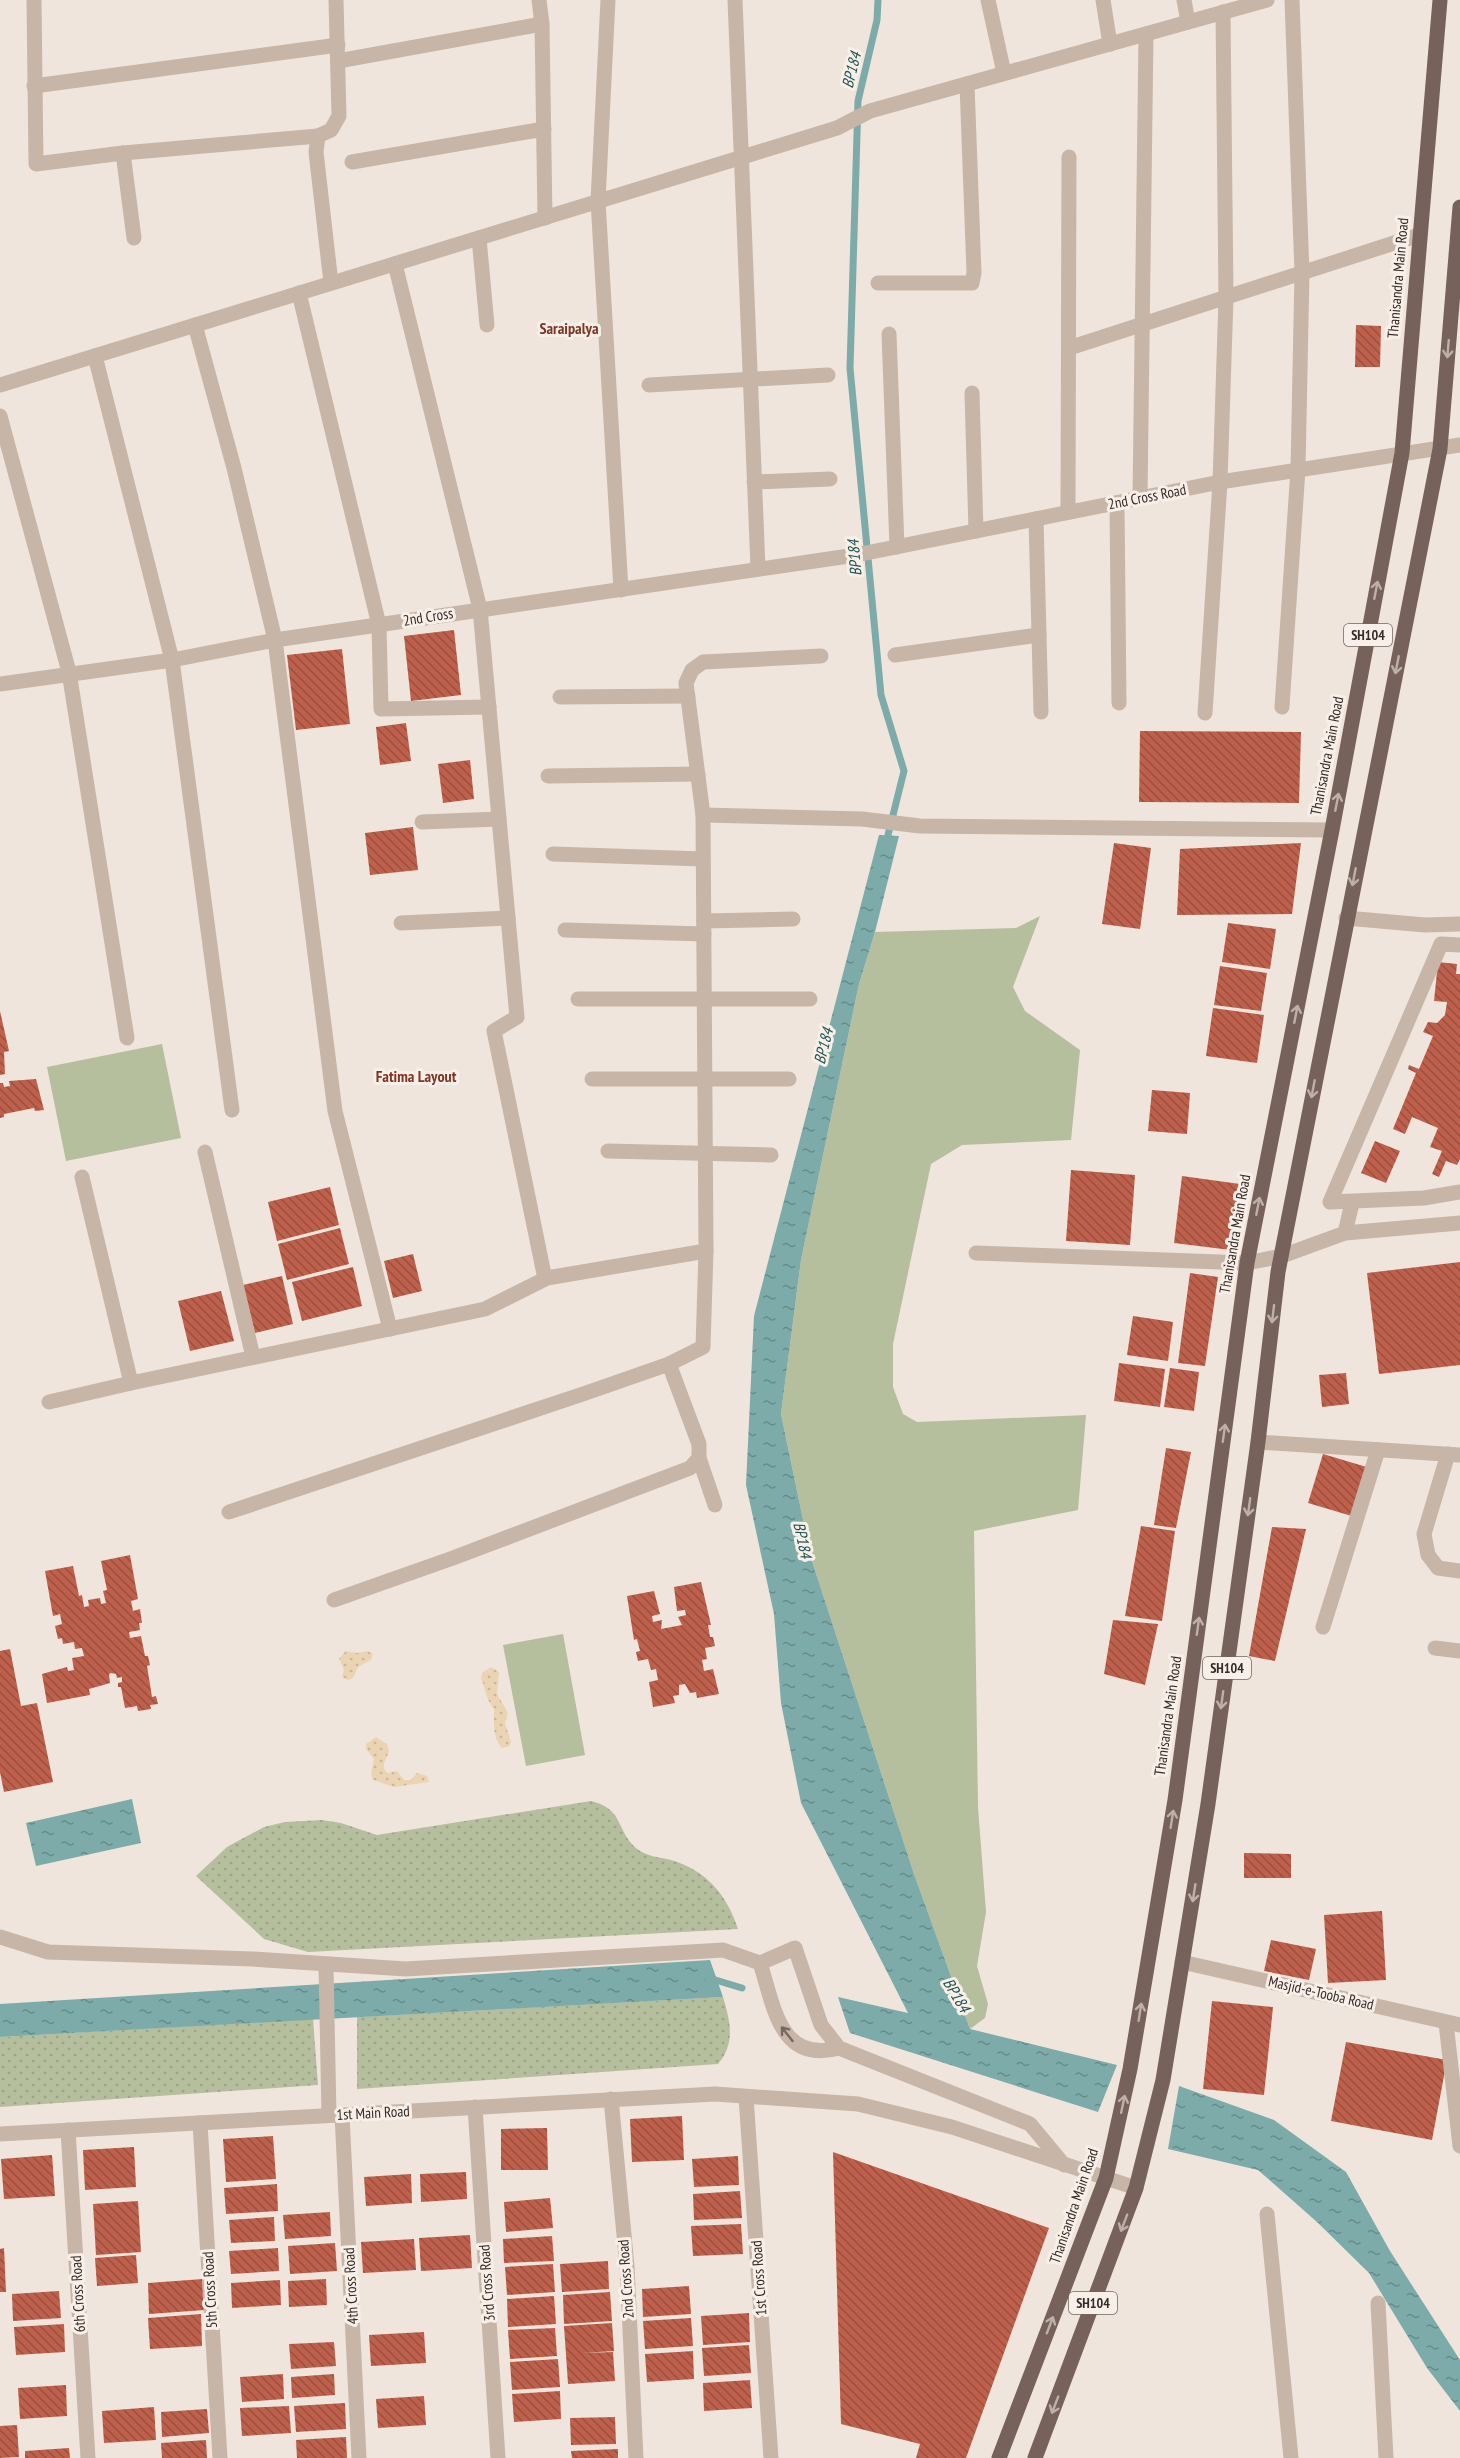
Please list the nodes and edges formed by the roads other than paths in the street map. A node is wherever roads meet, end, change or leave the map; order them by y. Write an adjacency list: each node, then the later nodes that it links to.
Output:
1 (34, 0): 21 (street)
2 (336, 0): 17 (street)
3 (539, 0): 14 (street)
4 (608, 0): 28 (street)
5 (735, 0): 26 (street)
6 (988, 0): 19 (street)
7 (1102, 0): 16 (street)
8 (1184, 0): 13 (street)
9 (1267, 0): 12 (street)
10 (1292, 0): 35 (street)
11 (1440, 0): 31 (main road, Thanisandra Main Road / SH104)
12 (1223, 12): 13 (street); 39 (street)
13 (1188, 22): 15 (street)
14 (542, 24): 18 (street); 22 (street)
15 (1146, 34): 16 (street); 40 (street)
16 (1110, 44): 19 (street)
17 (338, 45): 18 (street); 21 (street)
18 (338, 61): 23 (street)
19 (1004, 73): 20 (street)
20 (967, 84): 26 (street); 37 (street)
21 (34, 86): 24 (street)
22 (544, 129): 27 (street); 30 (street)
23 (318, 136): 24 (street); 36 (street)
24 (123, 153): 32 (street)
25 (1069, 157): 44 (street)
26 (740, 158): 28 (street); 47 (street)
27 (352, 162)
28 (598, 201): 30 (street); 67 (street)
29 (1460, 207): 53 (main road, SH104, one-way to 53)
30 (544, 218): 33 (street)
31 (1419, 236): 35 (street); 54 (main road, Thanisandra Main Road / SH104)
32 (134, 238)
33 (478, 238): 34 (street); 42 (street)
34 (395, 264): 36 (street); 68 (street)
35 (1302, 273): 39 (street); 55 (street)
36 (331, 283): 38 (street)
37 (878, 283)
38 (298, 293): 41 (street); 69 (street)
39 (1226, 298): 40 (street); 58 (street)
40 (1144, 324): 44 (street); 59 (street)
41 (195, 325): 45 (street); 71 (street)
42 (487, 325)
43 (889, 334): 64 (street)
44 (1070, 348): 61 (street)
45 (95, 356): 48 (street); 74 (street)
46 (828, 375): 47 (street)
47 (750, 381): 49 (street); 57 (street)
48 (0, 385)
49 (649, 385)
50 (972, 393): 63 (street)
51 (0, 416): 75 (street)
52 (1460, 445): 53 (street, 2nd Cross Road)
53 (1440, 449): 54 (street, 2nd Cross Road); 93 (main road, SH104, one-way to 93)
54 (1402, 453): 55 (street, 2nd Cross Road); 89 (main road, Thanisandra Main Road / SH104, one-way to 54)
55 (1298, 469): 58 (street, 2nd Cross Road); 81 (street)
56 (830, 478): 57 (street)
57 (754, 482): 66 (street)
58 (1220, 482): 59 (street, 2nd Cross Road); 83 (street)
59 (1140, 498): 60 (street, 2nd Cross Road)
60 (1117, 503): 61 (street, 2nd Cross Road); 79 (street)
61 (1068, 512): 62 (street, 2nd Cross Road)
62 (1036, 519): 63 (street, 2nd Cross Road); 70 (street)
63 (976, 531): 64 (street, 2nd Cross Road)
64 (897, 547): 65 (street, 2nd Cross Road)
65 (856, 555): 66 (street, 2nd Cross)
66 (758, 568): 67 (street, 2nd Cross)
67 (621, 590): 68 (street, 2nd Cross)
68 (480, 609): 69 (street, 2nd Cross); 80 (street)
69 (379, 625): 71 (street, 2nd Cross); 80 (street)
70 (1039, 635): 72 (street); 82 (street)
71 (275, 640): 74 (street, 2nd Cross); 124 (street)
72 (895, 655)
73 (821, 656): 77 (street)
74 (172, 660): 75 (street, 2nd Cross); 107 (street)
75 (69, 672): 76 (street, 2nd Cross); 103 (street)
76 (0, 684)
77 (688, 696): 78 (street); 84 (street)
78 (560, 697)
79 (1119, 703)
80 (489, 707): 87 (street)
81 (1282, 707)
82 (1041, 712)
83 (1205, 713)
84 (698, 774): 85 (street); 86 (street)
85 (548, 776)
86 (703, 815): 89 (street); 91 (street)
87 (499, 819): 88 (street); 92 (street)
88 (422, 822)
89 (1332, 830): 122 (main road, Thanisandra Main Road / SH104, one-way to 89)
90 (553, 854): 91 (street)
91 (703, 859): 97 (street)
92 (508, 918): 95 (street); 123 (street)
93 (1346, 918): 96 (street); 121 (main road, SH104, one-way to 121)
94 (793, 919): 97 (street)
95 (401, 923)
96 (1460, 924)
97 (704, 928): 98 (street); 100 (street)
98 (565, 930)
99 (1460, 945): 115 (street)
100 (704, 998): 101 (street); 102 (street); 104 (street)
101 (578, 999)
102 (810, 999)
103 (127, 1038)
104 (705, 1078): 105 (street); 106 (street); 110 (street)
105 (592, 1079)
106 (789, 1079)
107 (232, 1110)
108 (608, 1151): 110 (street)
109 (205, 1152): 125 (street)
110 (705, 1153): 111 (street); 119 (street)
111 (771, 1155)
112 (82, 1177): 127 (street)
113 (1460, 1192): 114 (street)
114 (1424, 1198): 115 (street); 117 (street)
115 (1352, 1203): 118 (street)
116 (1460, 1222): 117 (street)
117 (1420, 1225): 118 (street)
118 (1345, 1233): 121 (street)
119 (706, 1251): 123 (street); 126 (street)
120 (976, 1253): 122 (street)
121 (1282, 1256): 122 (street); 129 (main road, SH104, one-way to 129)
122 (1247, 1263): 155 (main road, Thanisandra Main Road / SH104, one-way to 122)
123 (545, 1279): 124 (street)
124 (390, 1329): 125 (street)
125 (253, 1357): 127 (street)
126 (669, 1364): 132 (street); 134 (street)
127 (130, 1383): 128 (street)
128 (49, 1402)
129 (1258, 1442): 130 (street); 141 (main road, SH104, one-way to 141)
130 (1378, 1450): 131 (street); 137 (street)
131 (1454, 1455): 135 (street)
132 (699, 1458): 133 (street); 136 (street)
133 (715, 1505)
134 (229, 1512)
135 (1460, 1571)
136 (334, 1600)
137 (1323, 1627)
138 (1435, 1647): 139 (street)
139 (1460, 1651)
140 (0, 1937): 143 (street)
141 (1182, 1962): 144 (street, Masjid-e-Tooba Road); 156 (main road, SH104)
142 (760, 1963): 143 (street); 145 (street, one-way to 142); 145 (street)
143 (326, 1966): 149 (street, 4th Cross Road)
144 (1453, 2024): 153 (street)
145 (839, 2048): 154 (street)
146 (746, 2097): 147 (street, 1st Main Road); 154 (street, 1st Main Road); 164 (street, 1st Cross Road)
147 (611, 2100): 148 (street, 1st Main Road); 163 (street, 2nd Cross Road)
148 (475, 2107): 149 (street, 1st Main Road); 162 (street, 3rd Cross Road)
149 (336, 2115): 150 (street, 1st Main Road); 161 (street, 4th Cross Road)
150 (200, 2123): 151 (street, 1st Main Road); 160 (street, 5th Cross Road)
151 (68, 2130): 152 (street, 1st Main Road); 159 (street, 6th Cross Road)
152 (0, 2134)
153 (1460, 2146)
154 (1064, 2165): 155 (street, 1st Main Road)
155 (1106, 2178): 156 (street, 1st Main Road); 165 (main road, Thanisandra Main Road / SH104, one-way to 155)
156 (1137, 2188): 166 (main road, SH104, one-way to 166)
157 (1267, 2214): 167 (street)
158 (1378, 2303): 168 (street)
159 (87, 2458)
160 (220, 2458)
161 (359, 2458)
162 (498, 2458)
163 (636, 2458)
164 (771, 2458)
165 (999, 2458)
166 (1035, 2458)
167 (1291, 2458)
168 (1386, 2458)

